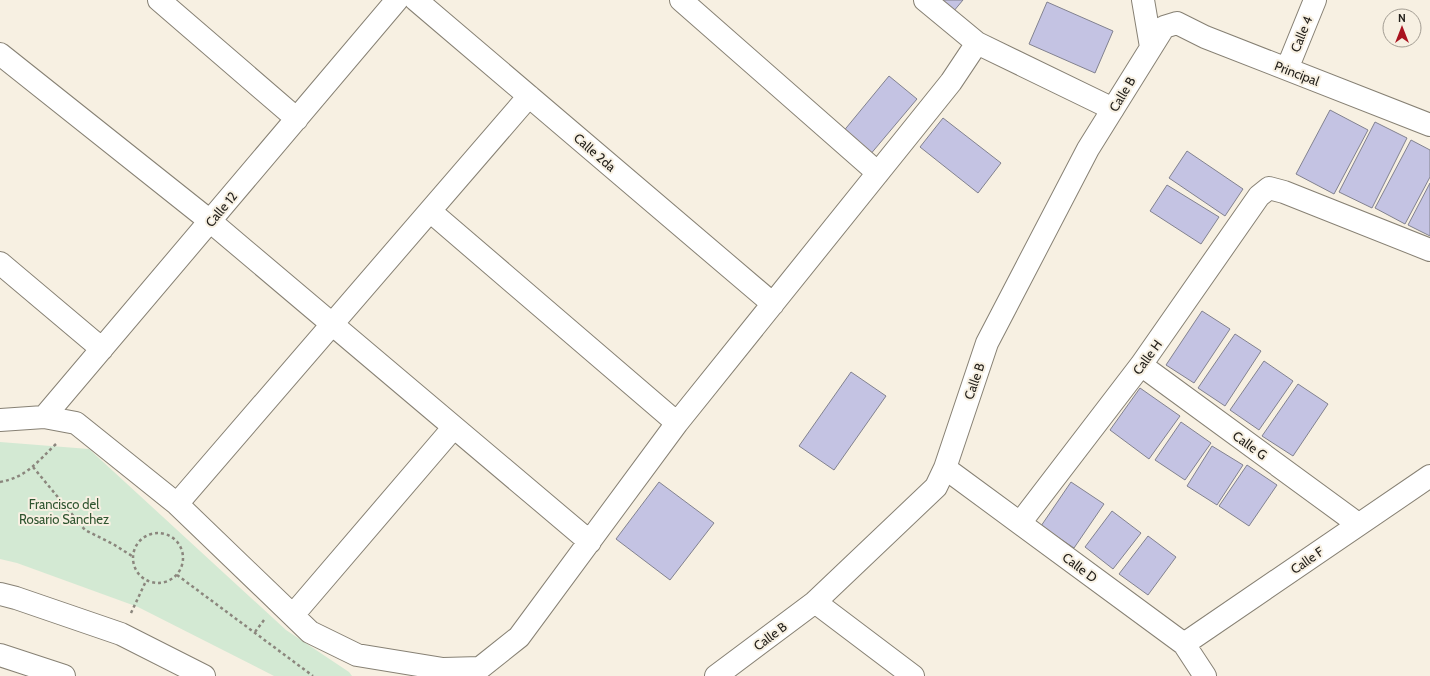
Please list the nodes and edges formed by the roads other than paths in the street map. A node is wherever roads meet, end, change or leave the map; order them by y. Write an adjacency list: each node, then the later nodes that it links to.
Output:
1 (159, 0): 15 (street)
2 (397, 0): 15 (street, Calle 12)
3 (416, 0): 13 (street, Calle 2da)
4 (681, 0): 17 (street)
5 (926, 0): 9 (street)
6 (1143, 0): 10 (street)
7 (1315, 0): 12 (street, Calle 4)
8 (1164, 27): 10 (street, Calle B); 12 (street, Principal)
9 (977, 43): 14 (street); 17 (street)
10 (1151, 47): 14 (street, Calle B)
11 (0, 54): 19 (street)
12 (1287, 69): 16 (street, Principal)
13 (529, 96): 18 (street); 22 (street, Calle 2da)
14 (1113, 109): 30 (street, Calle B)
15 (297, 119): 19 (street, Calle 12)
16 (1430, 124)
17 (878, 173): 22 (street)
18 (430, 211): 23 (street); 28 (street)
19 (210, 221): 23 (street); 24 (street, Calle 12)
20 (1430, 250): 25 (street, Calle H)
21 (0, 263): 24 (street)
22 (773, 304): 28 (street)
23 (332, 324): 29 (street); 32 (street)
24 (102, 349): 26 (street, Calle 12)
25 (1141, 366): 33 (street, Calle H); 34 (street, Calle G)
26 (44, 417): 27 (street); 32 (street)
27 (0, 420)
28 (677, 423): 35 (street)
29 (454, 427): 35 (street); 38 (street)
30 (946, 468): 33 (street, Calle D); 37 (street, Calle B)
31 (1430, 476): 34 (street, Calle F)
32 (177, 504): 38 (street)
33 (1020, 523): 39 (street, Calle D)
34 (1358, 524): 39 (street, Calle F)
35 (590, 542): 41 (street)
36 (0, 594): 43 (street)
37 (815, 602): 44 (street, Calle B); 45 (street)
38 (293, 615): 41 (street)
39 (1184, 644): 46 (street, Calle D)
40 (0, 655): 42 (street)
41 (403, 669)
42 (64, 676)
43 (204, 676)
44 (716, 676)
45 (913, 676)
46 (1205, 676)

